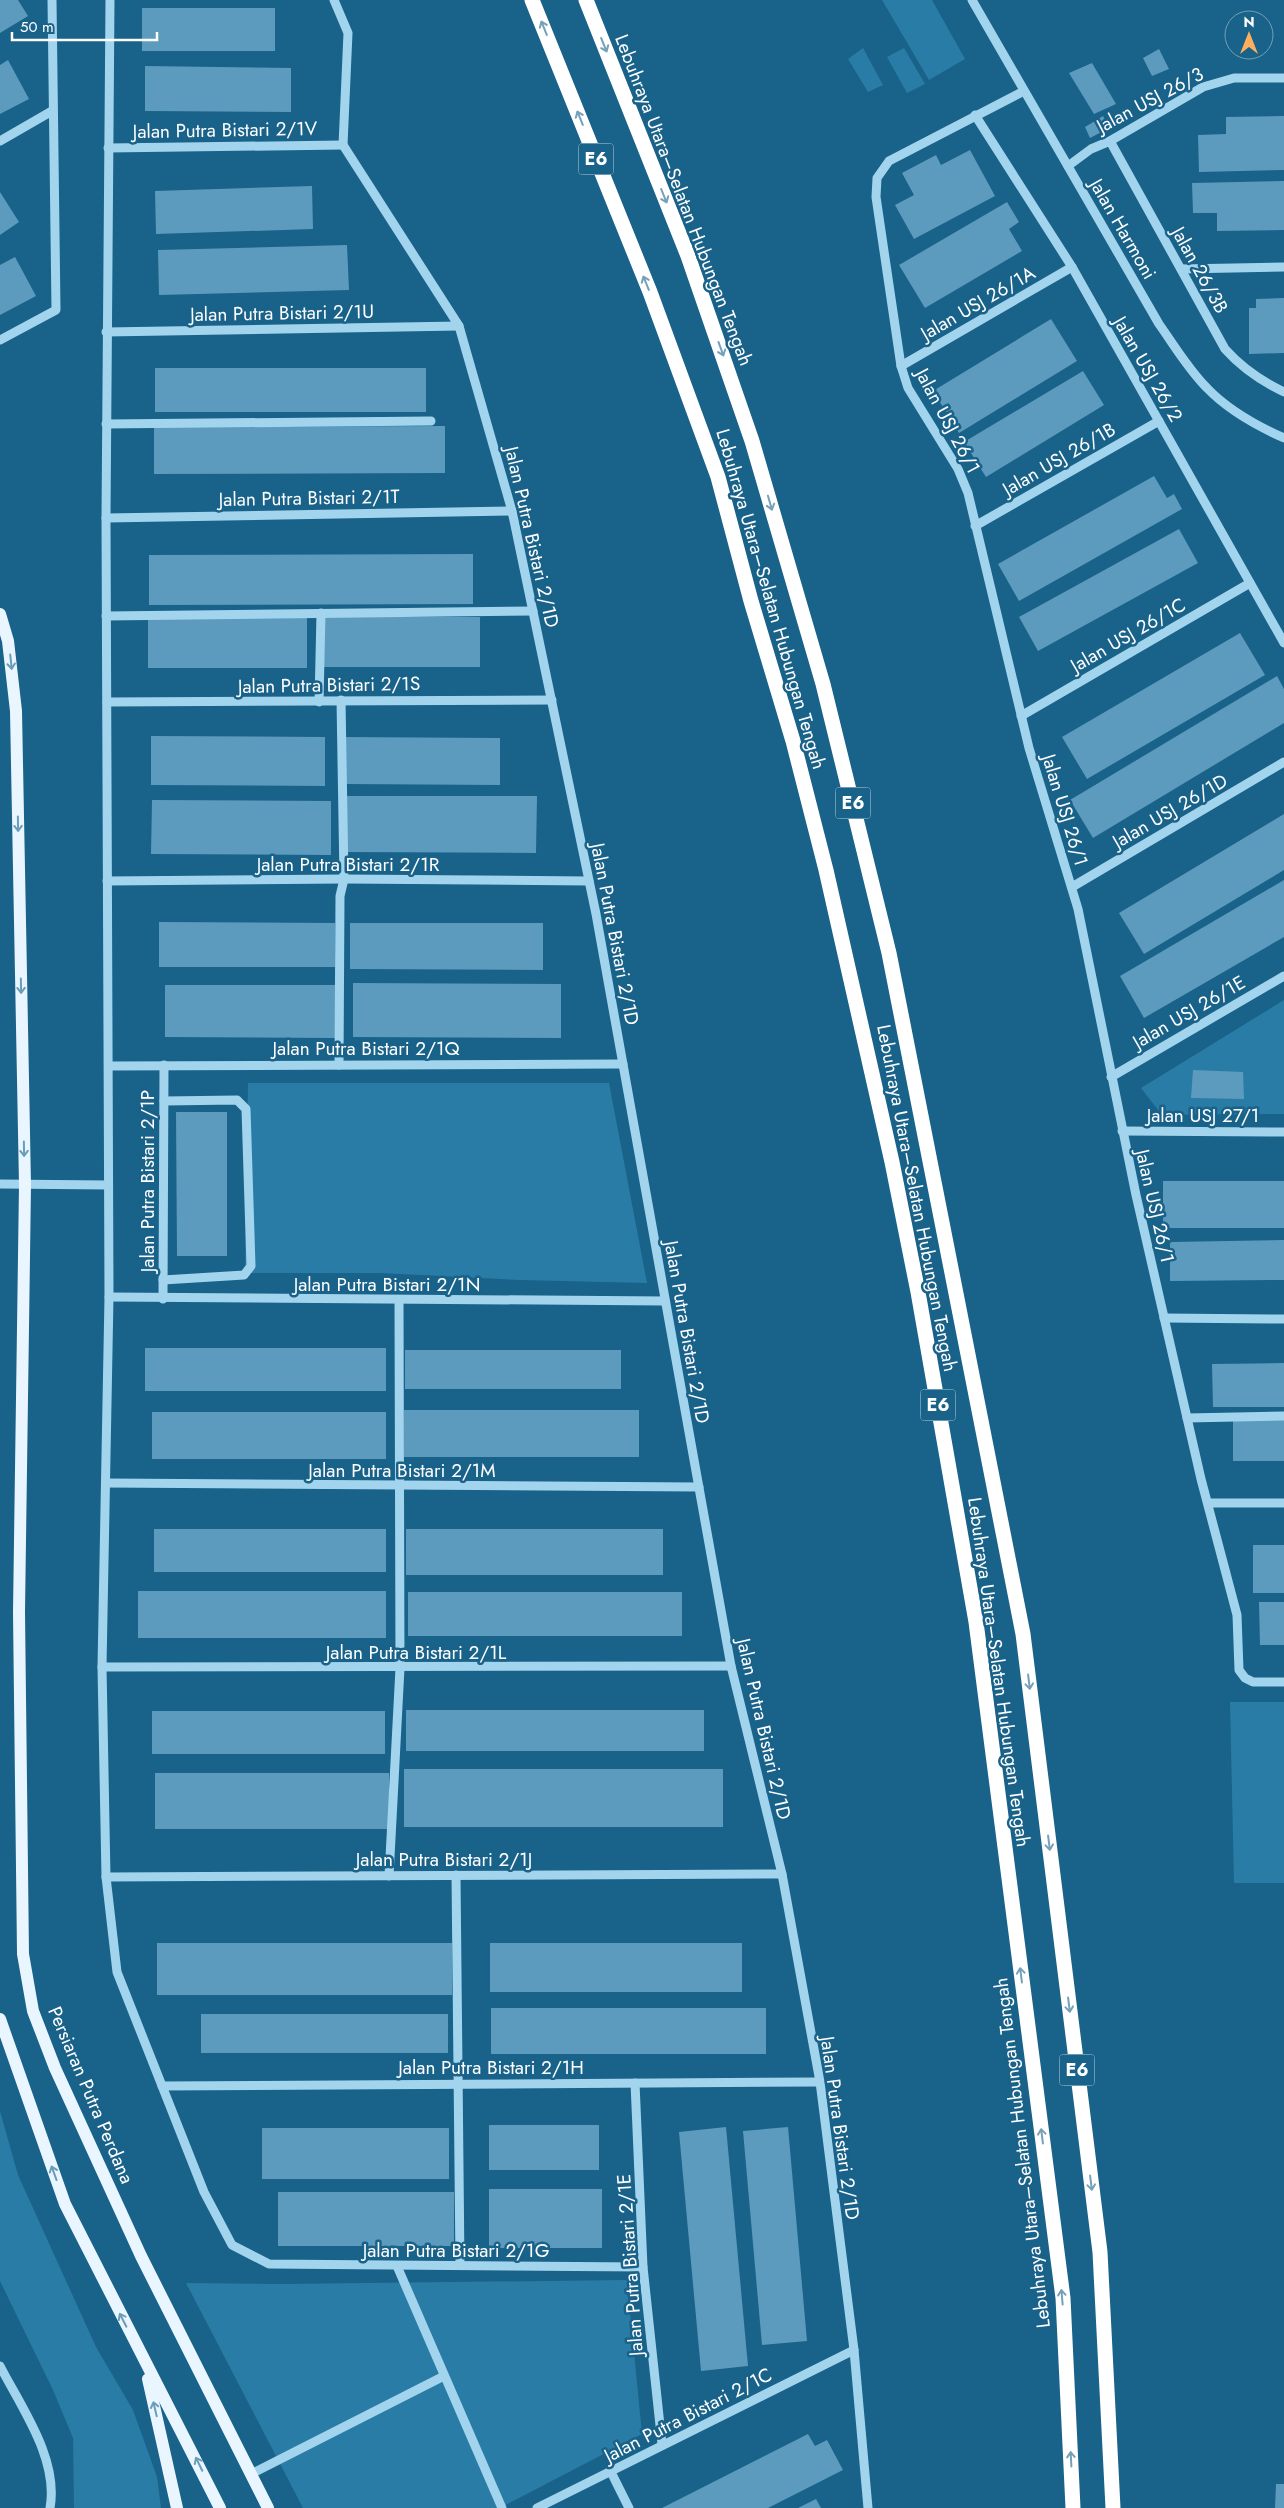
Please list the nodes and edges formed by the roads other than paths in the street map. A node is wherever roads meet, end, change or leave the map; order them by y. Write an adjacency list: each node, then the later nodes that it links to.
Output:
1 (52, 0): 9 (street)
2 (110, 0): 14 (street)
3 (334, 0): 13 (street)
4 (532, 0): 104 (highway, Lebuhraya Utara–Selatan Hubungan Tengah / E6, one-way to 4)
5 (586, 0): 105 (highway, Lebuhraya Utara–Selatan Hubungan Tengah / E6, one-way to 105)
6 (972, 0): 8 (street, Jalan Harmoni)
7 (1284, 78): 12 (street, Jalan USJ 26/3)
8 (1024, 91): 10 (street, Jalan USJ 26/1); 15 (street, Jalan Harmoni)
9 (52, 110): 11 (street); 21 (street)
10 (975, 115): 16 (street, Jalan USJ 26/2); 22 (street, Jalan USJ 26/1)
11 (0, 140)
12 (1110, 141): 15 (street, Jalan USJ 26/3); 18 (street, Jalan 26/3B)
13 (343, 146): 14 (street, Jalan Putra Bistari 2/1V); 19 (street, Jalan Putra Bistari 2/1D)
14 (108, 148): 20 (street)
15 (1068, 166): 27 (street, Jalan Harmoni)
16 (1072, 267): 22 (street, Jalan USJ 26/1A); 25 (street, Jalan USJ 26/2)
17 (1284, 267): 18 (street)
18 (1181, 269): 23 (street, Jalan 26/3B)
19 (459, 326): 20 (street, Jalan Putra Bistari 2/1U); 28 (street, Jalan Putra Bistari 2/1D)
20 (106, 332): 26 (street)
21 (0, 340)
22 (900, 366): 30 (street, Jalan USJ 26/1)
23 (1284, 392)
24 (431, 421): 26 (street)
25 (1159, 421): 30 (street, Jalan USJ 26/1B); 31 (street, Jalan USJ 26/2)
26 (106, 424): 29 (street)
27 (1284, 438)
28 (512, 511): 29 (street, Jalan Putra Bistari 2/1T); 32 (street, Jalan Putra Bistari 2/1D)
29 (106, 518): 35 (street)
30 (975, 526): 41 (street, Jalan USJ 26/1)
31 (1250, 583): 36 (street, Jalan USJ 26/2); 41 (street, Jalan USJ 26/1C)
32 (534, 611): 33 (street); 38 (street, Jalan Putra Bistari 2/1D)
33 (321, 613): 35 (street); 40 (street)
34 (0, 614): 57 (main road, Persiaran Putra Perdana, one-way to 57)
35 (106, 616): 39 (street)
36 (1284, 643)
37 (341, 700): 38 (street, Jalan Putra Bistari 2/1S); 40 (street, Jalan Putra Bistari 2/1S); 43 (street)
38 (552, 700): 45 (street, Jalan Putra Bistari 2/1D)
39 (107, 702): 40 (street, Jalan Putra Bistari 2/1S); 44 (street)
40 (319, 702)
41 (1021, 716): 46 (street, Jalan USJ 26/1)
42 (1284, 762): 46 (street, Jalan USJ 26/1D)
43 (344, 879): 44 (street, Jalan Putra Bistari 2/1R); 45 (street, Jalan Putra Bistari 2/1R); 50 (street)
44 (107, 881): 51 (street)
45 (589, 881): 48 (street, Jalan Putra Bistari 2/1D)
46 (1072, 887): 52 (street, Jalan USJ 26/1)
47 (1284, 976): 52 (street, Jalan USJ 26/1E)
48 (623, 1064): 50 (street, Jalan Putra Bistari 2/1Q); 63 (street, Jalan Putra Bistari 2/1D)
49 (164, 1065): 50 (street, Jalan Putra Bistari 2/1Q); 51 (street, Jalan Putra Bistari 2/1Q); 53 (street, Jalan Putra Bistari 2/1P)
50 (339, 1065)
51 (109, 1066): 58 (street)
52 (1111, 1076): 54 (street, Jalan USJ 26/1)
53 (164, 1100): 59 (street, Jalan Putra Bistari 2/1P); 59 (street)
54 (1122, 1131): 55 (street, Jalan USJ 27/1); 64 (street, Jalan USJ 26/1)
55 (1284, 1132)
56 (0, 1184): 57 (street)
57 (25, 1185): 58 (street); 95 (main road, Persiaran Putra Perdana)
58 (108, 1185): 60 (street)
59 (163, 1280): 61 (street, Jalan Putra Bistari 2/1P)
60 (109, 1297): 61 (street, Jalan Putra Bistari 2/1N); 68 (street)
61 (163, 1298): 62 (street, Jalan Putra Bistari 2/1N)
62 (399, 1300): 63 (street, Jalan Putra Bistari 2/1N); 69 (street)
63 (665, 1301): 70 (street, Jalan Putra Bistari 2/1D)
64 (1164, 1318): 65 (street); 67 (street, Jalan USJ 26/1)
65 (1284, 1318)
66 (1284, 1416): 67 (street)
67 (1187, 1418): 71 (street, Jalan USJ 26/1)
68 (106, 1483): 69 (street, Jalan Putra Bistari 2/1M); 74 (street)
69 (398, 1487): 70 (street, Jalan Putra Bistari 2/1M); 75 (street)
70 (699, 1488): 73 (street, Jalan Putra Bistari 2/1D)
71 (1208, 1503): 72 (street); 76 (street, Jalan USJ 26/1)
72 (1284, 1503)
73 (730, 1666): 75 (street, Jalan Putra Bistari 2/1L); 77 (street, Jalan Putra Bistari 2/1D)
74 (102, 1668): 75 (street, Jalan Putra Bistari 2/1L); 80 (street)
75 (400, 1668): 79 (street)
76 (1284, 1682)
77 (782, 1874): 78 (street, Jalan Putra Bistari 2/1J); 82 (street, Jalan Putra Bistari 2/1D)
78 (456, 1875): 79 (street, Jalan Putra Bistari 2/1J); 83 (street)
79 (389, 1876): 80 (street, Jalan Putra Bistari 2/1J)
80 (106, 1877): 85 (street)
81 (0, 2019): 90 (main road, one-way to 81)
82 (820, 2082): 84 (street, Jalan Putra Bistari 2/1H); 89 (street, Jalan Putra Bistari 2/1D)
83 (458, 2083): 84 (street, Jalan Putra Bistari 2/1H); 85 (street, Jalan Putra Bistari 2/1H); 87 (street)
84 (635, 2083): 88 (street, Jalan Putra Bistari 2/1E)
85 (162, 2086): 86 (street, Jalan Putra Bistari 2/1G)
86 (397, 2266): 87 (street, Jalan Putra Bistari 2/1G); 92 (street)
87 (460, 2266): 88 (street, Jalan Putra Bistari 2/1G)
88 (643, 2267): 93 (street, Jalan Putra Bistari 2/1E)
89 (854, 2350): 93 (street, Jalan Putra Bistari 2/1C); 103 (street, Jalan Putra Bistari 2/1D)
90 (144, 2362): 97 (main road, one-way to 90); 98 (main road, one-way to 90)
91 (0, 2366): 96 (street)
92 (444, 2376): 95 (street); 100 (street)
93 (662, 2444): 94 (street, Jalan Putra Bistari 2/1C)
94 (611, 2472): 101 (street, Jalan Putra Bistari 2/1C); 102 (street)
95 (251, 2474): 99 (main road, Persiaran Putra Perdana)
96 (50, 2508)
97 (177, 2508)
98 (220, 2508)
99 (268, 2508)
100 (502, 2508)
101 (536, 2508)
102 (629, 2508)
103 (868, 2508)
104 (1073, 2508)
105 (1113, 2508)

